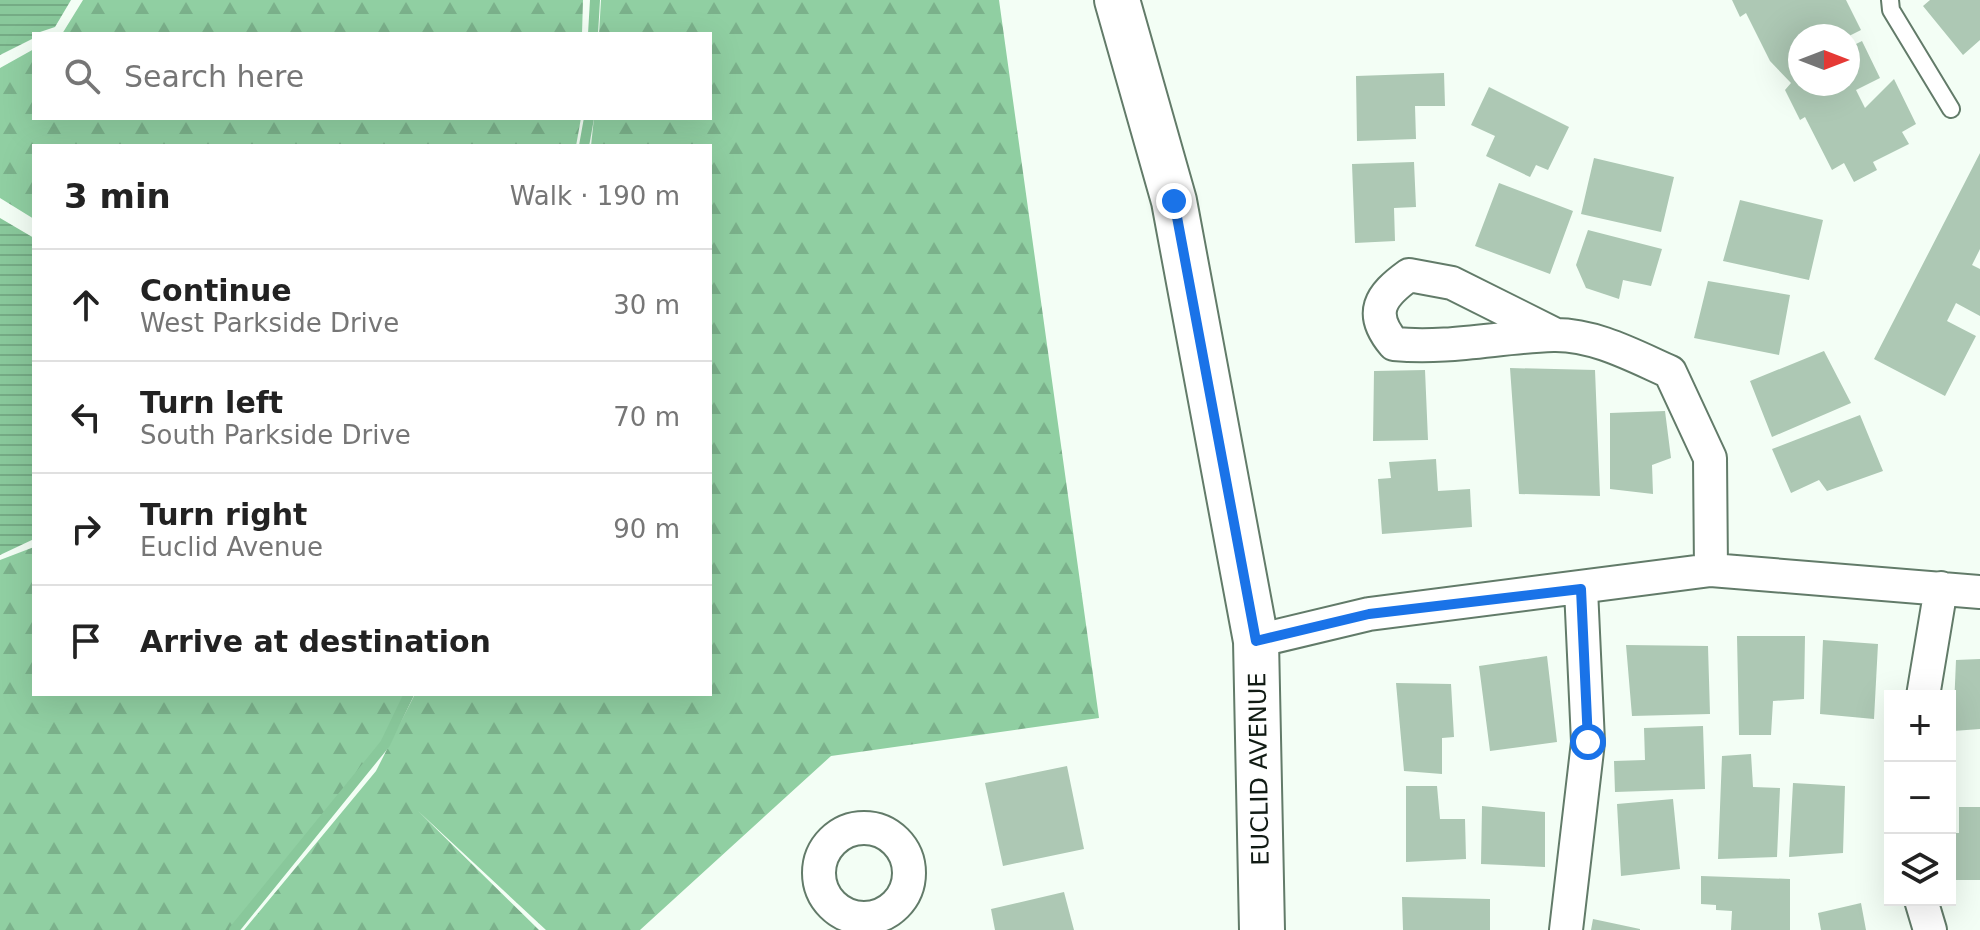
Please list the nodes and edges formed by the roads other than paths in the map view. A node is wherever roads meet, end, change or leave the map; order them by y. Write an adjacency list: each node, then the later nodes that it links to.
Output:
1 (1117, 0): 9 (main road, EUCLID AVENUE)
2 (1890, 0): 3 (lane)
3 (1951, 109)
4 (1556, 335): 4 (street); 5 (street)
5 (1711, 570): 6 (street); 7 (street)
6 (1941, 588): 8 (street); 10 (street)
7 (1581, 589): 9 (street); 13 (street)
8 (1980, 592)
9 (1256, 641): 12 (main road, EUCLID AVENUE)
10 (1924, 690)
11 (1923, 906): 14 (street)
12 (1262, 930)
13 (1566, 930)
14 (1930, 930)

